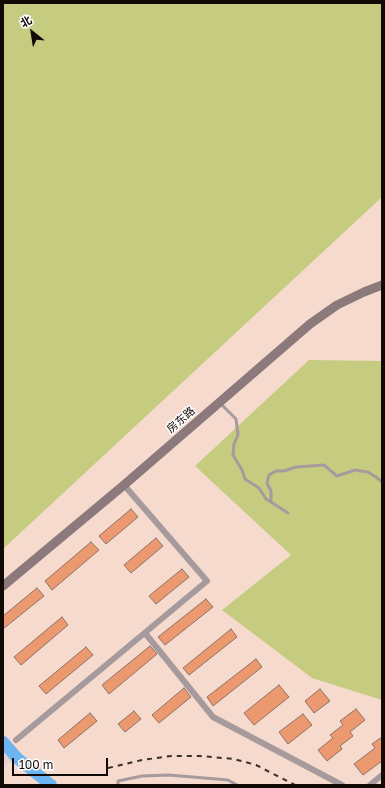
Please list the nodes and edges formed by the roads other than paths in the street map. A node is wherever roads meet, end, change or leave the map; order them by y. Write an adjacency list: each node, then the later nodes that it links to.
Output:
1 (382, 285): 2 (main road, 房东路)
2 (220, 403): 4 (main road, 房东路); 5 (lane)
3 (382, 482): 5 (lane)
4 (124, 485): 7 (main road, 房东路); 8 (street)
5 (271, 502): 6 (lane)
6 (288, 513)
7 (3, 586)
8 (145, 633): 9 (street); 13 (street)
9 (16, 740)
10 (382, 775): 14 (street)
11 (118, 785): 12 (lane)
12 (237, 785)
13 (342, 785)
14 (370, 785)

